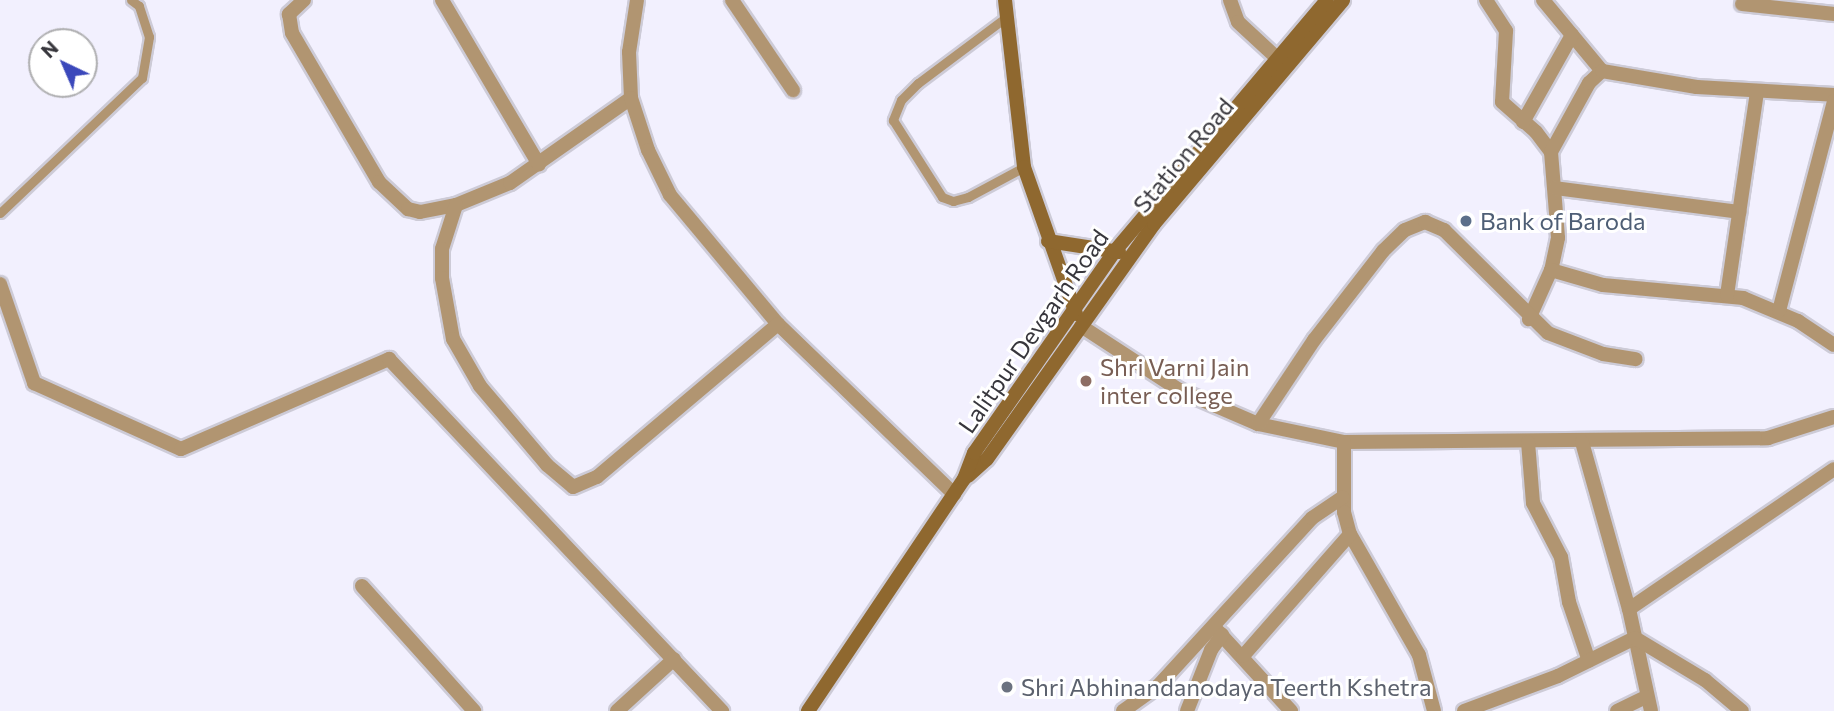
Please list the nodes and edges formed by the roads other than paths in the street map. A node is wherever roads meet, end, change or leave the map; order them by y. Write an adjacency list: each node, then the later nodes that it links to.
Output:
1 (131, 0): 30 (lane)
2 (304, 0): 28 (street)
3 (442, 0): 25 (street)
4 (637, 0): 21 (street)
5 (732, 0): 18 (street)
6 (1005, 0): 14 (main road)
7 (1230, 0): 16 (street)
8 (1327, 0): 16 (main road, Lalitpur Devgarh Road)
9 (1343, 0): 33 (main road, Station Road)
10 (1543, 0): 15 (street)
11 (1492, 2): 23 (street)
12 (1742, 4): 13 (street)
13 (1834, 14)
14 (1004, 18): 26 (main road); 26 (lane)
15 (1572, 35): 17 (street); 23 (street)
16 (1278, 58): 32 (main road, Lalitpur Devgarh Road)
17 (1602, 71): 19 (street); 24 (street)
18 (793, 90)
19 (1757, 91): 20 (street); 29 (street)
20 (1834, 95)
21 (631, 98): 25 (street); 40 (street)
22 (1834, 101): 38 (street)
23 (1523, 122): 24 (street)
24 (1551, 152): 27 (street)
25 (539, 165): 28 (street)
26 (1024, 167): 31 (main road)
27 (1555, 188): 29 (street); 34 (street)
28 (456, 205): 40 (street)
29 (1739, 212): 36 (street)
30 (0, 213)
31 (1048, 241): 32 (main road); 37 (main road)
32 (1114, 251): 33 (main road); 37 (main road, Lalitpur Devgarh Road)
33 (1130, 254): 41 (main road, Station Road)
34 (1551, 270): 36 (street); 39 (street)
35 (0, 284): 59 (street)
36 (1727, 295): 38 (street)
37 (1074, 308): 41 (main road); 50 (main road, Lalitpur Devgarh Road)
38 (1779, 311): 42 (street)
39 (1529, 318): 43 (street); 45 (street)
40 (778, 324): 51 (street)
41 (1081, 326): 45 (street); 50 (main road, Station Road)
42 (1834, 343)
43 (1636, 359)
44 (1834, 417): 48 (street)
45 (1258, 424): 46 (street)
46 (1344, 442): 47 (street); 52 (street)
47 (1528, 442): 48 (street); 60 (street)
48 (1582, 442): 55 (street)
49 (1834, 469): 55 (street)
50 (964, 479): 51 (main road, Lalitpur Devgarh Road)
51 (954, 494): 65 (main road, Lalitpur Devgarh Road)
52 (1343, 498): 53 (street); 56 (street)
53 (1350, 534): 58 (street); 69 (street)
54 (362, 586): 62 (street)
55 (1629, 609): 57 (street)
56 (1218, 631): 58 (street); 66 (street); 67 (street)
57 (1635, 638): 60 (street); 61 (street); 72 (street)
58 (1243, 656): 68 (street)
59 (674, 659): 63 (street); 64 (street)
60 (1589, 661): 70 (street)
61 (1648, 704): 71 (street)
62 (474, 711)
63 (617, 711)
64 (722, 711)
65 (808, 711)
66 (1123, 711)
67 (1187, 711)
68 (1291, 711)
69 (1434, 711)
70 (1464, 711)
71 (1617, 711)
72 (1742, 711)

